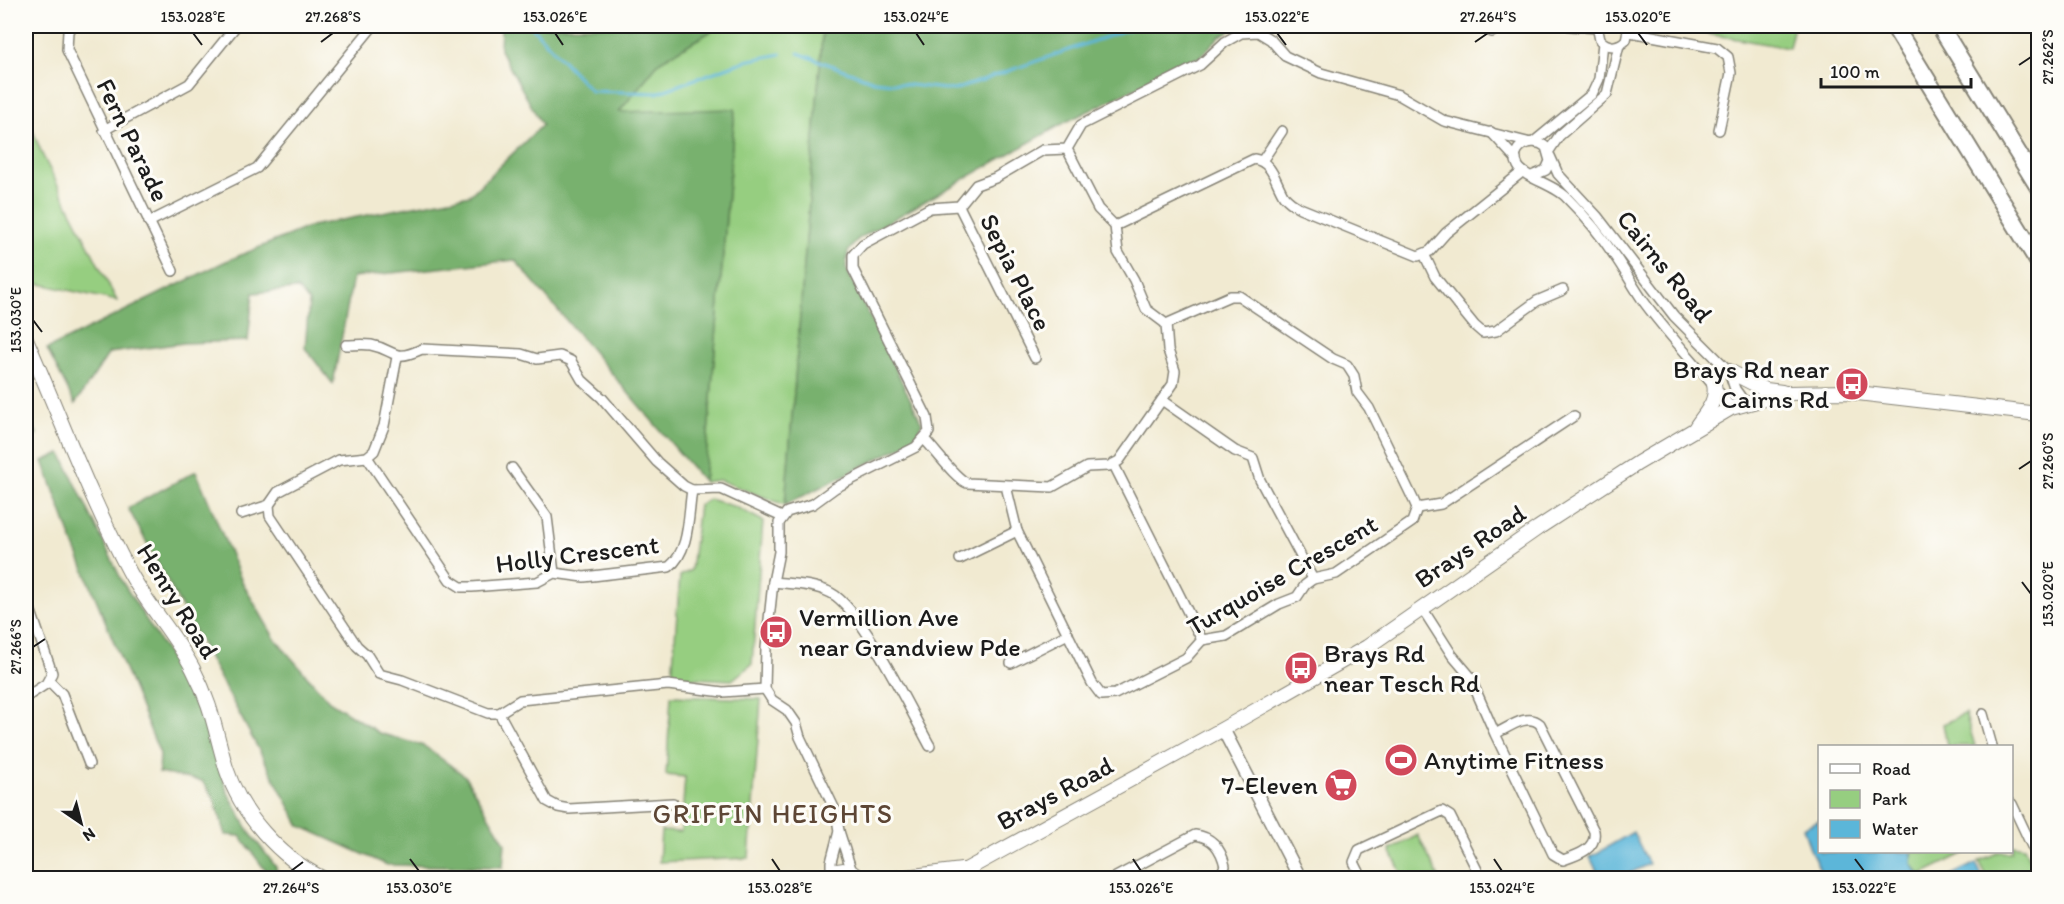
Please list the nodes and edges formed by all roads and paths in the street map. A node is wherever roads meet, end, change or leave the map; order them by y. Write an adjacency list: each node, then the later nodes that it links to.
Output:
1 (72, 26): 11 (street, Fern Parade)
2 (236, 26): 11 (street)
3 (373, 26): 23 (street)
4 (1570, 26): 7 (street)
5 (1894, 26): 26 (highway)
6 (1940, 26): 21 (highway)
7 (1597, 27): 9 (street)
8 (1629, 29): 10 (street); 12 (street)
9 (1603, 43): 10 (street); 15 (street)
10 (1619, 45): 17 (street)
11 (104, 130): 23 (street, Fern Parade)
12 (1719, 130)
13 (1282, 131): 19 (street)
14 (1491, 132): 15 (street); 16 (street); 18 (street)
15 (1531, 142): 17 (street); 18 (street)
16 (1067, 149): 22 (street); 24 (street)
17 (1550, 154): 20 (street); 34 (street, Cairns Road)
18 (1516, 159): 20 (street)
19 (1262, 160): 24 (street); 25 (street)
20 (1527, 174): 25 (street); 35 (street, Cairns Road)
21 (2038, 186)
22 (959, 206): 33 (street, Sepia Place); 42 (street)
23 (150, 222): 27 (street, Fern Parade)
24 (1115, 226): 29 (street)
25 (1424, 254): 28 (street)
26 (2038, 261)
27 (173, 271)
28 (1563, 290)
29 (1166, 324): 37 (street); 49 (street)
30 (26, 339): 77 (main road, Henry Road)
31 (346, 345): 32 (street)
32 (397, 357): 43 (street); 47 (street)
33 (1035, 358)
34 (1729, 371): 36 (main road); 38 (street, Cairns Road)
35 (1714, 384): 38 (street, Cairns Road); 41 (main road)
36 (1786, 393): 38 (main road, Brays Road); 39 (main road, Brays Road)
37 (1162, 400): 44 (street); 55 (street)
38 (1738, 406): 41 (main road, Brays Road)
39 (2038, 414)
40 (1574, 416): 49 (street)
41 (1695, 429): 58 (main road, Brays Road)
42 (925, 440): 46 (street); 51 (street)
43 (366, 457): 48 (street); 54 (street, Holly Crescent)
44 (1114, 465): 46 (street); 60 (street)
45 (512, 468): 54 (street)
46 (1006, 486): 52 (street, Turquoise Crescent)
47 (692, 490): 51 (street); 54 (street, Holly Crescent)
48 (269, 505): 50 (street); 65 (street)
49 (1417, 508): 55 (street, Turquoise Crescent)
50 (241, 514)
51 (782, 517): 56 (street)
52 (1017, 531): 53 (street); 59 (street, Turquoise Crescent)
53 (960, 559)
54 (554, 573)
55 (1313, 579): 60 (street, Turquoise Crescent)
56 (773, 582): 63 (street); 70 (street)
57 (26, 597): 62 (street)
58 (1422, 608): 67 (main road, Brays Road); 68 (street)
59 (1068, 634): 60 (street, Turquoise Crescent); 61 (street)
60 (1202, 640)
61 (1011, 663)
62 (48, 681): 64 (street); 71 (street)
63 (765, 689): 65 (street); 74 (street)
64 (26, 697)
65 (499, 713): 72 (street)
66 (1983, 714): 69 (street)
67 (1224, 729): 76 (main road, Brays Road); 85 (street)
68 (1495, 734): 68 (street)
69 (1991, 745)
70 (930, 746)
71 (89, 764)
72 (673, 803)
73 (2013, 806): 75 (street)
74 (839, 831): 78 (street); 79 (street)
75 (2037, 854)
76 (956, 874): 82 (main road, Brays Road)
77 (312, 876)
78 (827, 876): 79 (main road); 80 (main road)
79 (856, 876): 81 (main road)
80 (816, 879)
81 (878, 879)
82 (897, 879)
83 (1114, 879): 84 (street)
84 (1219, 879)
85 (1300, 879)
86 (1362, 879): 87 (street)
87 (1481, 879)

